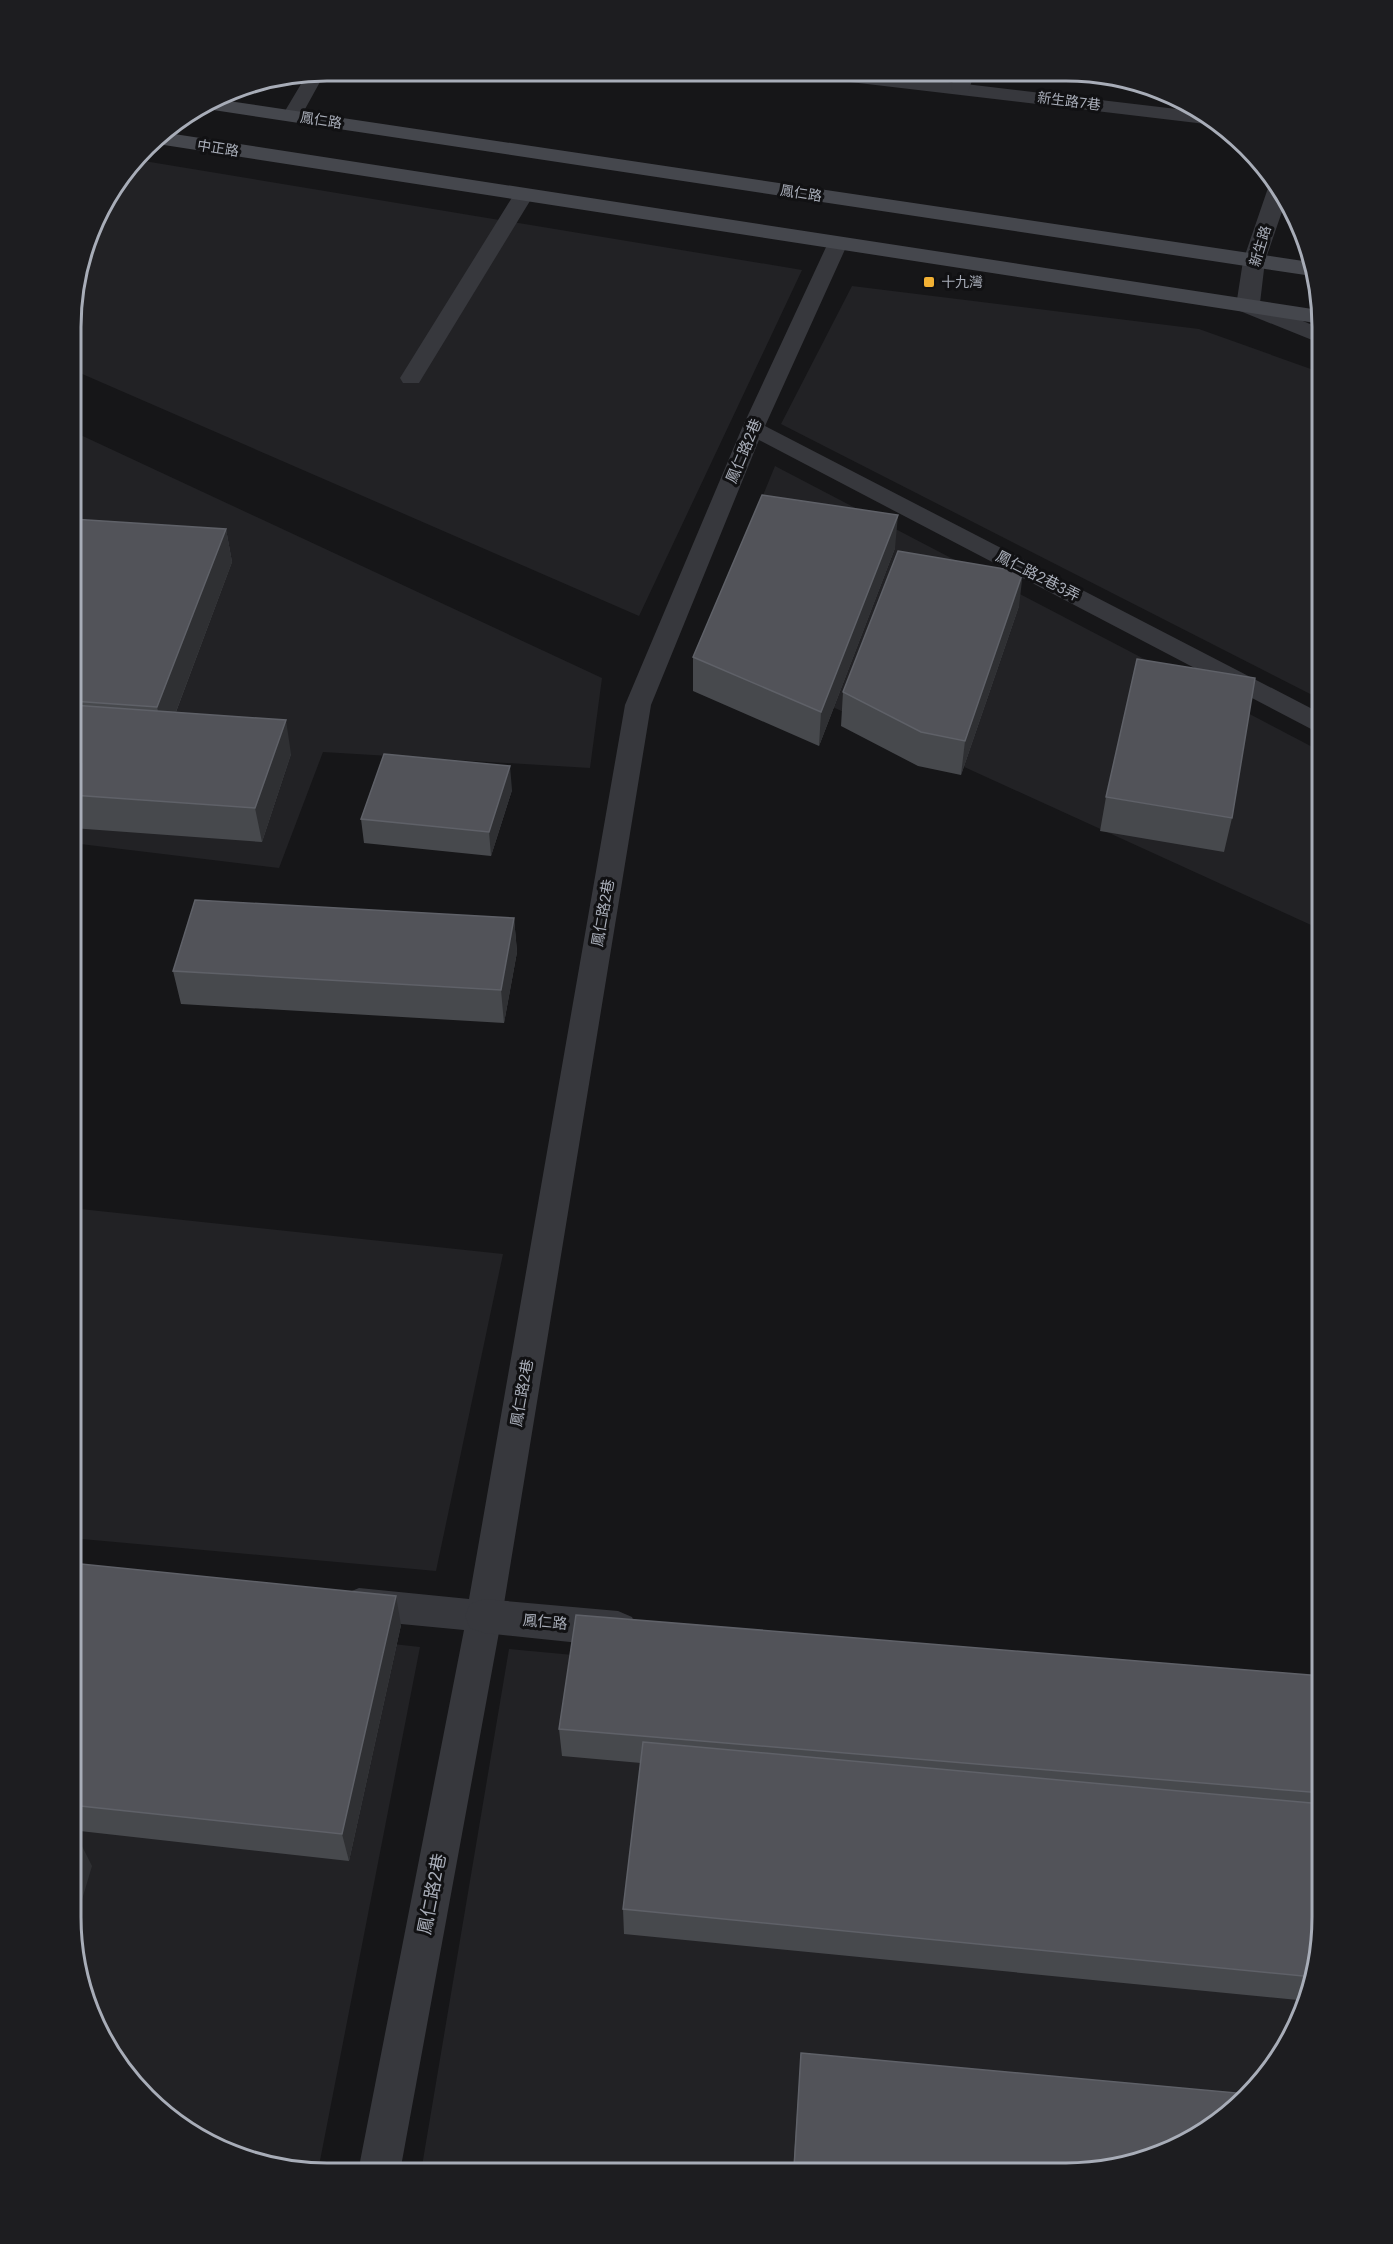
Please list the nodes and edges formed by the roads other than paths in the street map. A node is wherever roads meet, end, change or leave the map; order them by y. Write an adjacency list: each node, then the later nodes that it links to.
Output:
1 (969, 81): 5 (lane, 新生路7巷)
2 (312, 82): 4 (lane)
3 (219, 106): 4 (main road)
4 (292, 116): 10 (main road, 鳳仁路)
5 (1192, 116)
6 (167, 140): 7 (main road, 中正路)
7 (523, 196): 9 (main road); 15 (lane)
8 (1276, 198): 10 (street, 新生路)
9 (837, 245): 12 (main road); 16 (lane, 鳳仁路2巷)
10 (1254, 261): 11 (main road, 鳳仁路); 12 (street, 新生路)
11 (1305, 268)
12 (1248, 306): 13 (main road); 14 (street)
13 (1311, 316)
14 (1312, 332)
15 (411, 378)
16 (753, 428): 17 (lane, 鳳仁路2巷3弄); 19 (lane, 鳳仁路2巷)
17 (1312, 719)
18 (331, 1601): 19 (lane)
19 (484, 1616): 20 (street, 鳳仁路); 21 (lane, 鳳仁路2巷)
20 (650, 1632)
21 (381, 2163)

